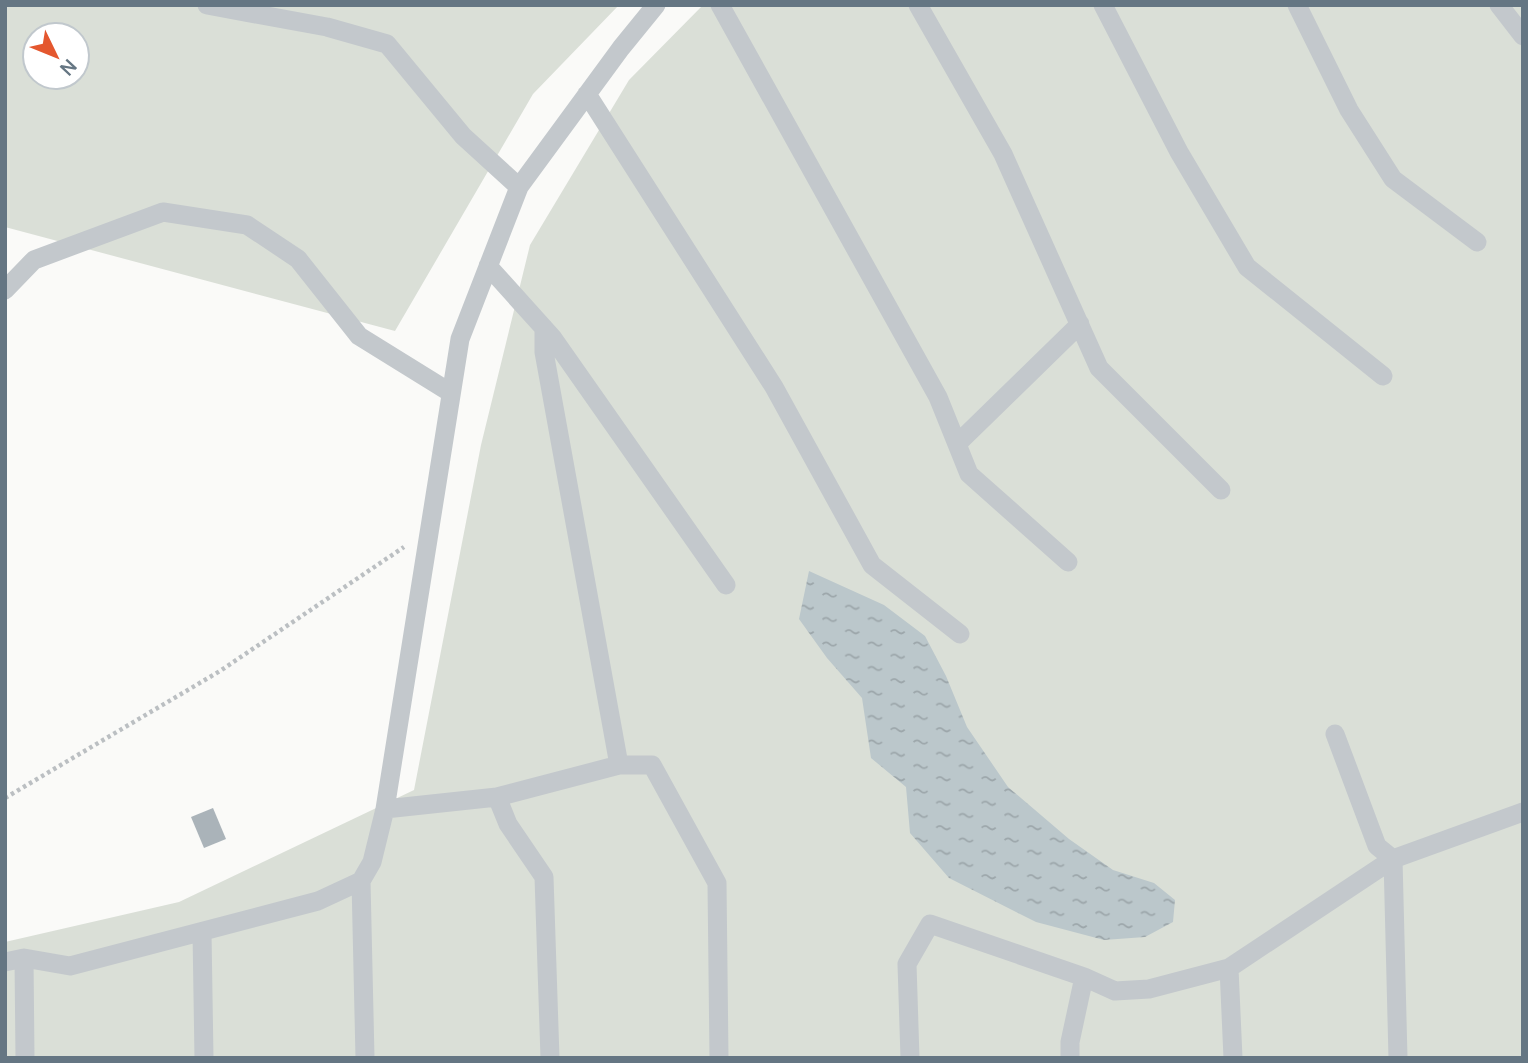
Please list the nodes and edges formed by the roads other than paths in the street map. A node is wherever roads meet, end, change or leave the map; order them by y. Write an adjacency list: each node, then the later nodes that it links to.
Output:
1 (206, 5): 10 (street)
2 (656, 5): 9 (street)
3 (720, 5): 18 (street)
4 (918, 5): 14 (street)
5 (1103, 5): 16 (street)
6 (1297, 5): 11 (street)
7 (1499, 5): 8 (street)
8 (1523, 36)
9 (587, 94): 10 (street); 22 (street)
10 (519, 187): 12 (street)
11 (1477, 242)
12 (488, 266): 15 (street); 17 (street)
13 (5, 290): 17 (street)
14 (1080, 324): 18 (street); 19 (street)
15 (544, 328): 21 (street); 24 (street)
16 (1383, 376)
17 (451, 393): 26 (street)
18 (957, 444): 20 (street)
19 (1221, 490)
20 (1068, 562)
21 (726, 585)
22 (960, 634)
23 (1335, 734): 28 (street)
24 (619, 765): 25 (street); 38 (street)
25 (497, 797): 26 (street); 37 (street)
26 (385, 809): 29 (street)
27 (1523, 812): 28 (street)
28 (1393, 859): 32 (street); 42 (street)
29 (361, 881): 30 (street); 36 (street)
30 (202, 932): 31 (street); 35 (street)
31 (14, 960): 34 (street)
32 (1229, 968): 33 (street); 41 (street)
33 (1084, 978): 39 (street); 40 (street)
34 (25, 1058)
35 (204, 1058)
36 (365, 1058)
37 (550, 1058)
38 (719, 1058)
39 (910, 1058)
40 (1070, 1058)
41 (1233, 1058)
42 (1398, 1058)

